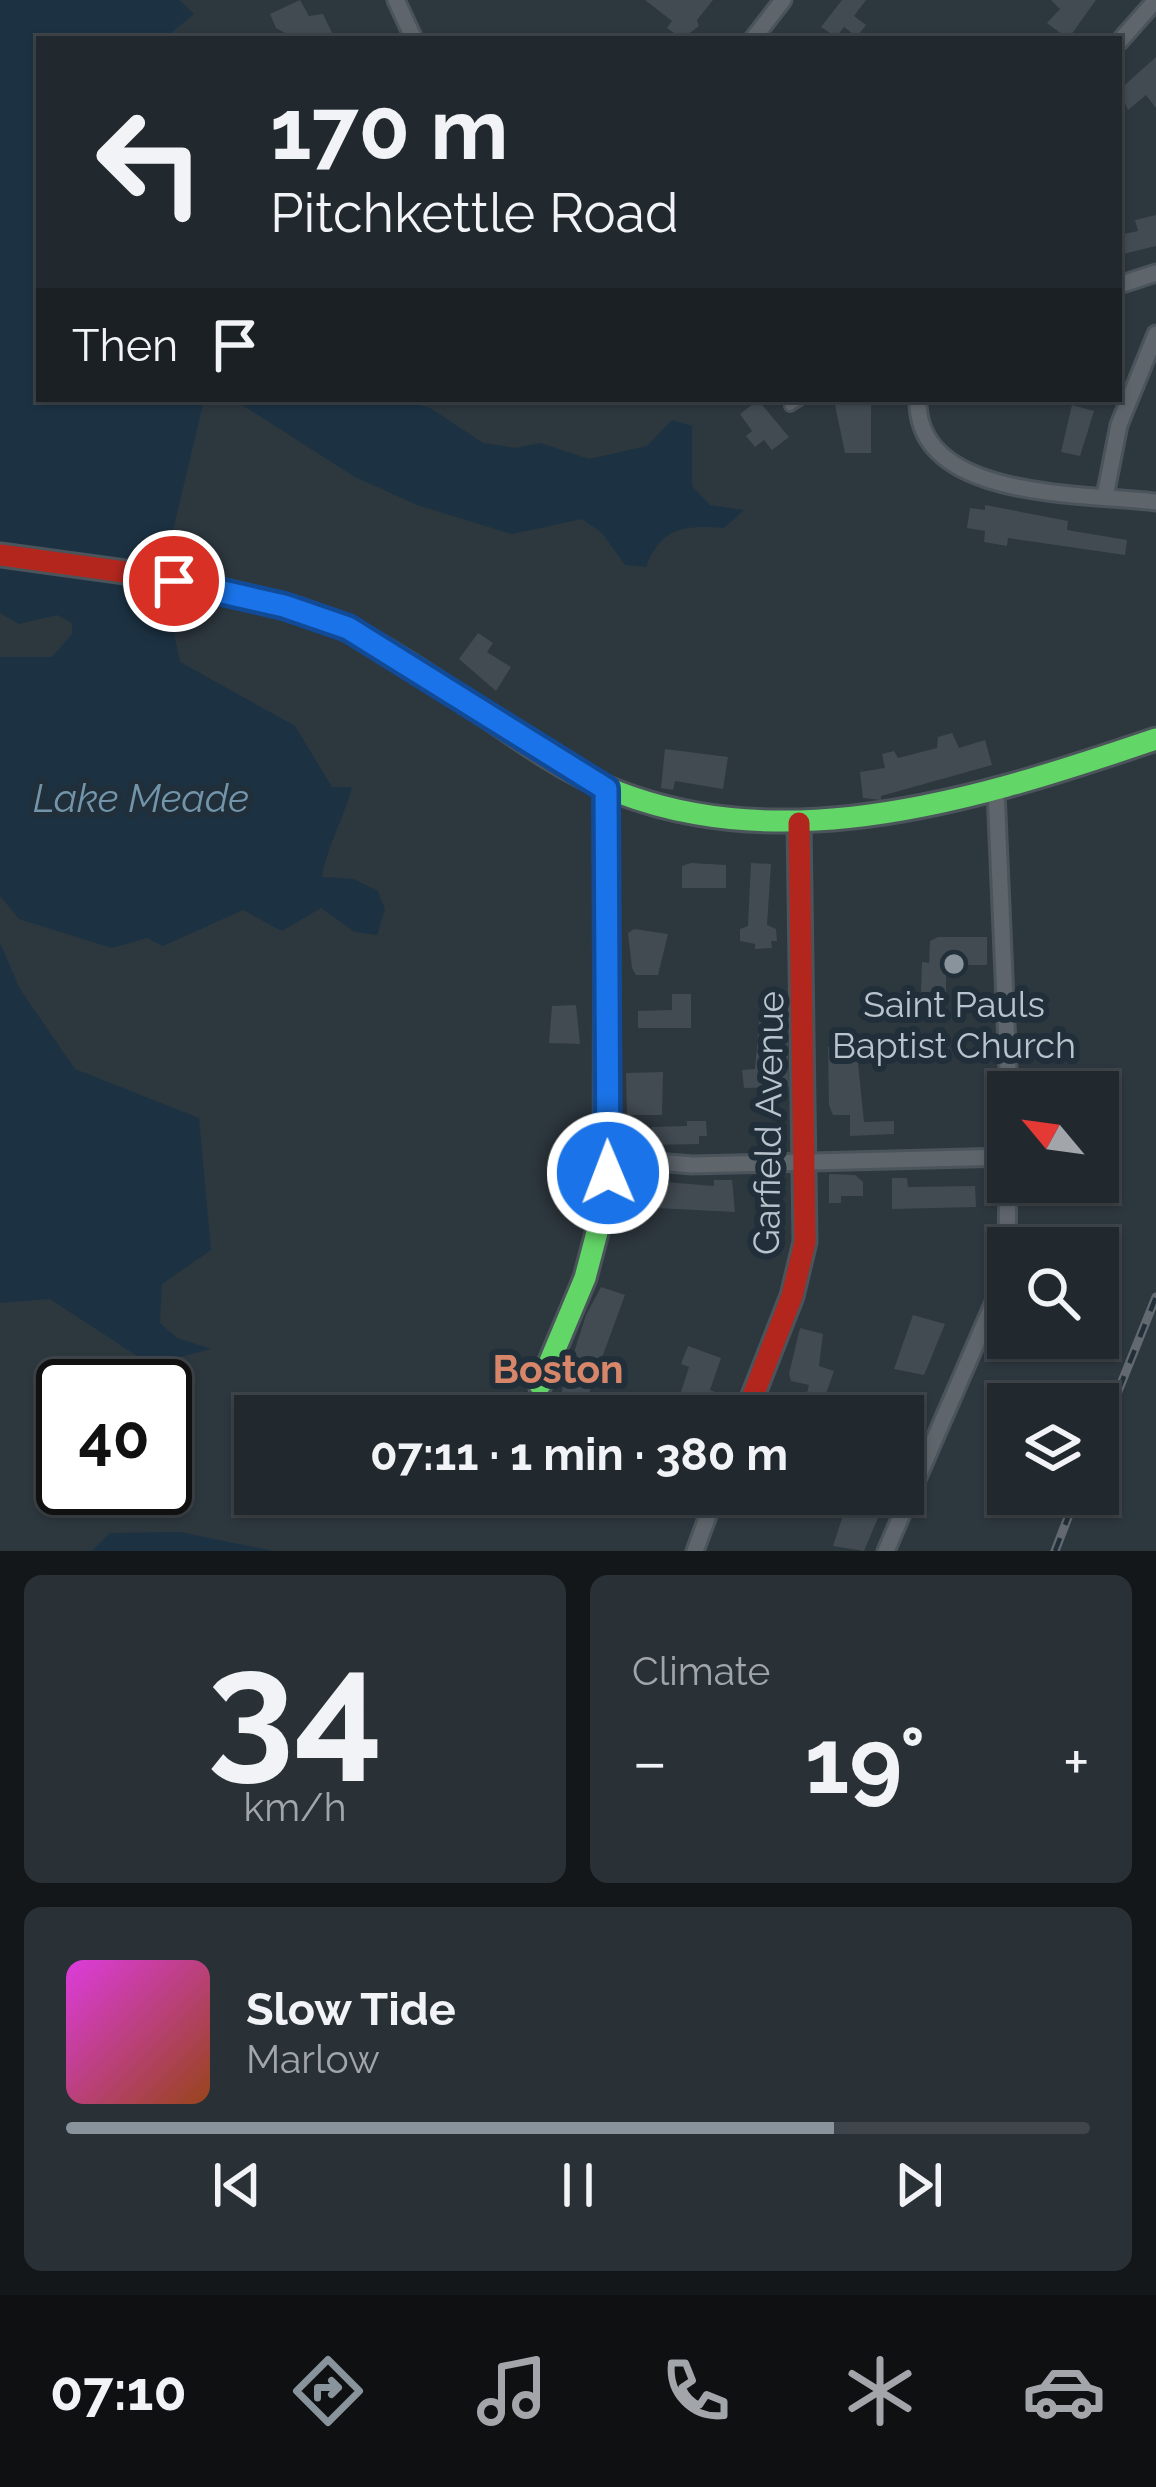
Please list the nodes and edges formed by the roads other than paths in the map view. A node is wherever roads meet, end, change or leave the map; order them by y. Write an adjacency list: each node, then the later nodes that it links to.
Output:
1 (397, 0): 4 (street)
2 (780, 1): 5 (street)
3 (1152, 8): 6 (street)
4 (413, 36)
5 (755, 36)
6 (1122, 39)
7 (1156, 273): 8 (street)
8 (1122, 284)
9 (1156, 334): 13 (street)
10 (796, 402): 12 (lane)
11 (919, 402): 13 (street)
12 (790, 406)
13 (1106, 496): 14 (street)
14 (1156, 502)
15 (0, 555): 17 (main road)
16 (1156, 739): 18 (main road)
17 (606, 789): 19 (main road); 22 (main road)
18 (996, 791): 19 (main road); 20 (street)
19 (799, 823): 23 (main road, Garfield Avenue)
20 (1008, 1071)
21 (987, 1158): 23 (street)
22 (609, 1159): 23 (street); 25 (main road)
23 (808, 1163): 26 (main road, Garfield Avenue)
24 (1007, 1203): 29 (street)
25 (540, 1385)
26 (754, 1395)
27 (708, 1515): 28 (street)
28 (695, 1551)
29 (886, 1551)

